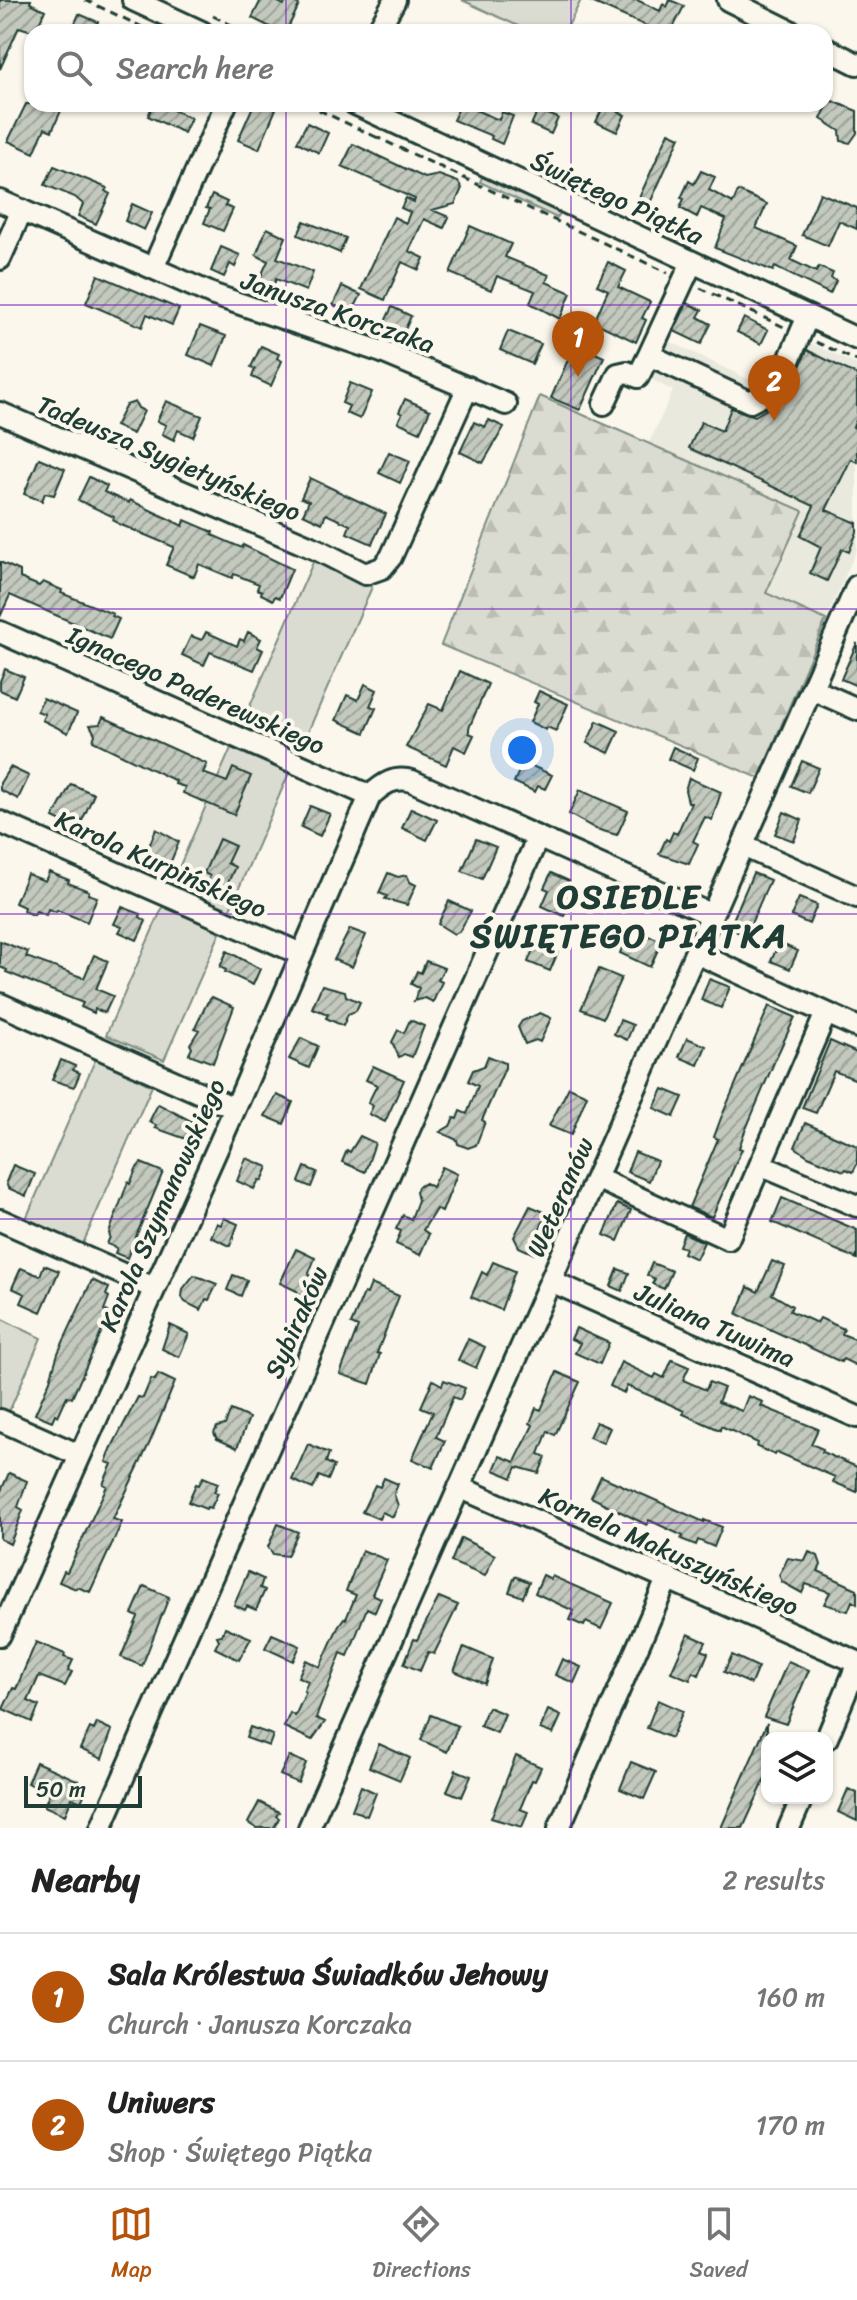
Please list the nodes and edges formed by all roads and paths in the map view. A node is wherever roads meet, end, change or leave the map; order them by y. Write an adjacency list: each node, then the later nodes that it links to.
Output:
1 (85, 0): 5 (path)
2 (133, 0): 6 (street)
3 (395, 0): 7 (street)
4 (728, 0): 8 (street)
5 (136, 24)
6 (185, 24)
7 (382, 24)
8 (776, 24)
9 (833, 52): 10 (street)
10 (857, 64)
11 (222, 112): 19 (street)
12 (323, 112): 15 (path)
13 (371, 112): 20 (street, Świętego Piątka)
14 (377, 130): 15 (path)
15 (374, 136): 20 (path)
16 (0, 201): 17 (street, Janusza Korczaka)
17 (22, 210): 18 (street); 19 (street, Janusza Korczaka)
18 (0, 259)
19 (153, 268): 25 (street, Janusza Korczaka)
20 (688, 272): 21 (street, Świętego Piątka); 21 (path); 23 (street)
21 (804, 325): 22 (street, Świętego Piątka); 23 (street); 24 (path)
22 (857, 339)
23 (649, 355): 27 (street)
24 (857, 361)
25 (468, 387): 26 (street, Janusza Korczaka); 28 (street, Tadeusza Sygietyńskiego)
26 (506, 404)
27 (604, 404)
28 (0, 413)
29 (857, 586): 31 (street, Weteranów)
30 (0, 632): 33 (street, Ignacego Paderewskiego)
31 (812, 689): 32 (street); 36 (street, Weteranów)
32 (857, 709)
33 (370, 796): 35 (street); 40 (street, Karola Szymanowskiego)
34 (0, 822): 40 (street, Karola Kurpińskiego)
35 (538, 837): 38 (street); 61 (street, Sybiraków)
36 (743, 846): 37 (street); 38 (street, Weteranów)
37 (857, 897)
38 (712, 915): 39 (street, Weteranów)
39 (696, 953): 42 (street); 46 (street, Weteranów)
40 (301, 954): 44 (street, Karola Szymanowskiego)
41 (0, 1004): 44 (street)
42 (826, 1013): 43 (street); 45 (street)
43 (857, 1027)
44 (234, 1108): 50 (street, Karola Szymanowskiego)
45 (760, 1165): 46 (street); 47 (street)
46 (596, 1178): 49 (street, Weteranów)
47 (857, 1206)
48 (0, 1220): 50 (street)
49 (551, 1281): 51 (street, Juliana Tuwima); 54 (street, Weteranów)
50 (154, 1288): 53 (street, Karola Szymanowskiego)
51 (857, 1417)
52 (0, 1420): 53 (street)
53 (79, 1455): 56 (street, Karola Szymanowskiego)
54 (459, 1487): 55 (street, Kornela Makuszyńskiego); 62 (street, Weteranów)
55 (668, 1577): 58 (street, Kornela Makuszyńskiego); 63 (street)
56 (6, 1603): 57 (street, Karola Szymanowskiego)
57 (0, 1635)
58 (857, 1664): 59 (street)
59 (829, 1732)
60 (799, 1804): 64 (street)
61 (101, 1828)
62 (309, 1828)
63 (559, 1828)
64 (789, 1828)

